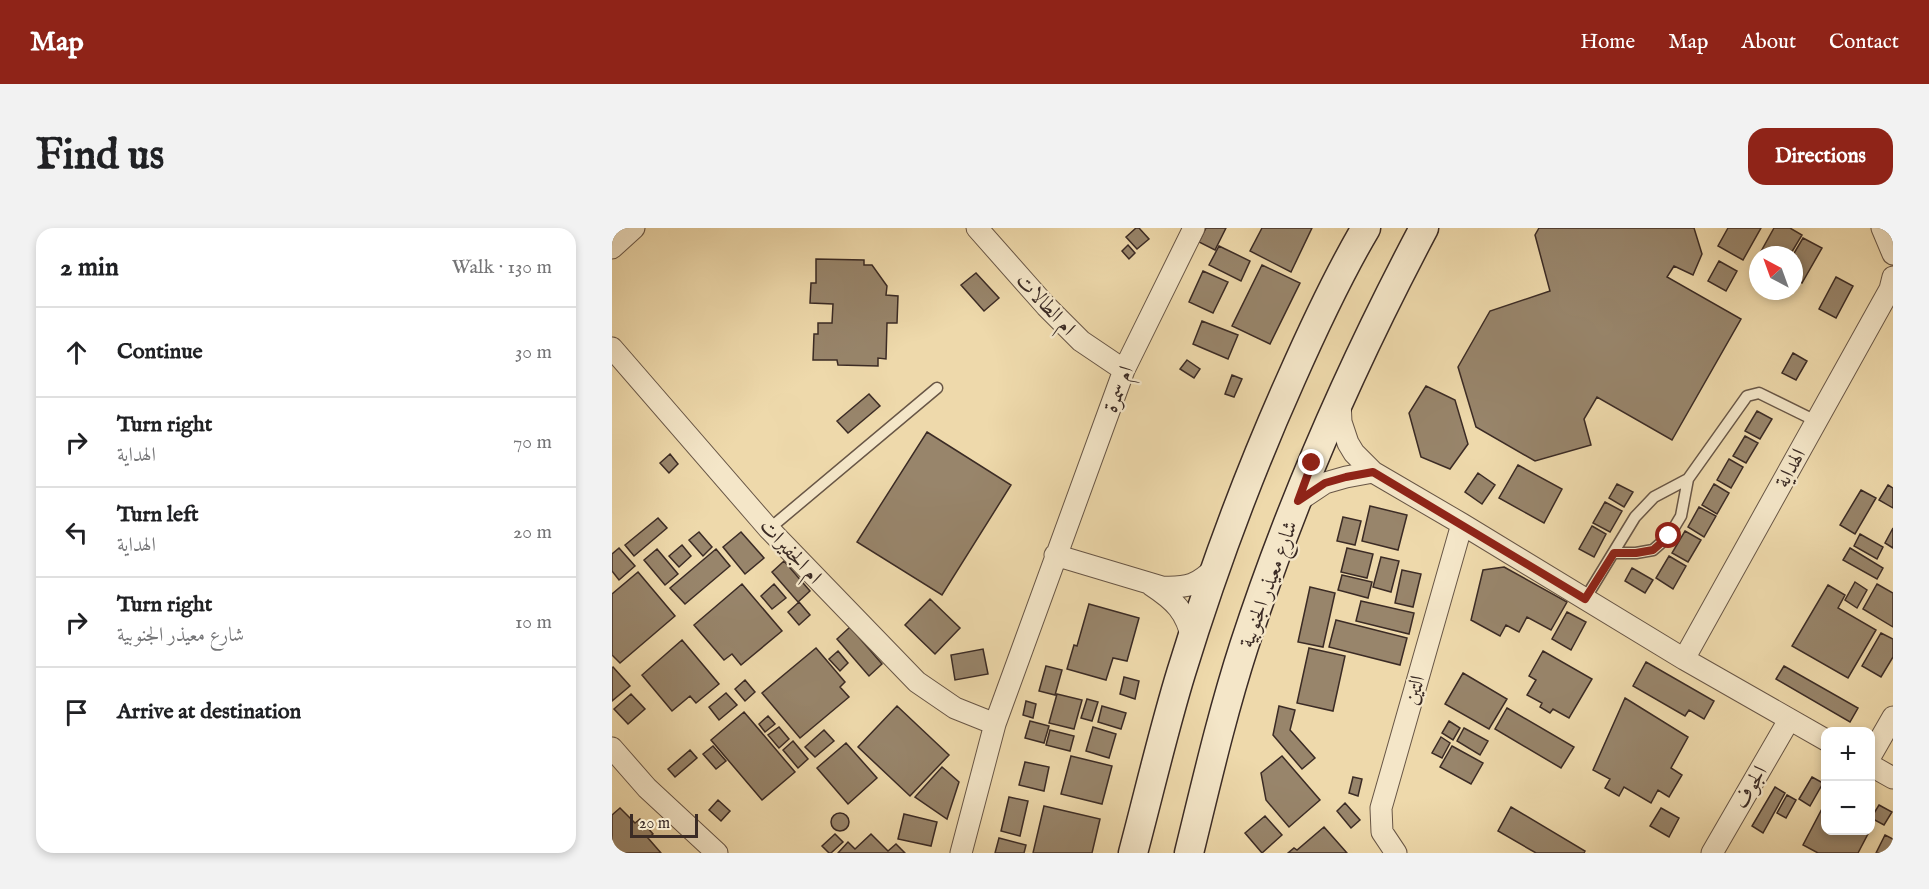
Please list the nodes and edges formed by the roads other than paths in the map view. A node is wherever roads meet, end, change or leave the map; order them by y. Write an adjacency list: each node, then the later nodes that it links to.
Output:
1 (634, 228): 8 (street)
2 (977, 228): 12 (street, ام الطالات)
3 (1194, 228): 12 (street, ام سمرة)
4 (1366, 228): 23 (street)
5 (1424, 228): 14 (street, شارع معيذر الجنوبية)
6 (1883, 228): 7 (street); 9 (street)
7 (1893, 233)
8 (612, 248)
9 (1893, 254)
10 (1893, 277): 15 (street, الهداية)
11 (612, 348): 20 (street, ام الجفيرات)
12 (1124, 370): 22 (street, ام سمرة)
13 (937, 388): 20 (lane)
14 (1340, 400): 16 (street); 18 (street, شارع معيذر الجنوبية)
15 (1816, 421): 17 (lane); 27 (street, الهداية)
16 (1373, 472): 18 (street); 19 (street)
17 (1688, 479): 21 (lane); 21 (lane)
18 (1298, 501): 39 (street, شارع معيذر الجنوبية)
19 (1462, 524): 25 (street); 40 (street, التين)
20 (769, 529): 30 (street, ام الجفيرات)
21 (1614, 553): 25 (lane)
22 (1056, 555): 24 (street); 30 (street, ام سمرة)
23 (1218, 565): 24 (street); 26 (street)
24 (1148, 583): 26 (street)
25 (1585, 599): 27 (street)
26 (1192, 640): 38 (street)
27 (1684, 659): 29 (street)
28 (1893, 717): 33 (street)
29 (1789, 720): 31 (street); 41 (street, الجوف)
30 (994, 724): 37 (street, ام سمرة)
31 (1821, 737)
32 (612, 748): 36 (street)
33 (1875, 748)
34 (1875, 768): 35 (street)
35 (1893, 778)
36 (717, 853)
37 (961, 853)
38 (1133, 853)
39 (1189, 853)
40 (1396, 853)
41 (1712, 853)

